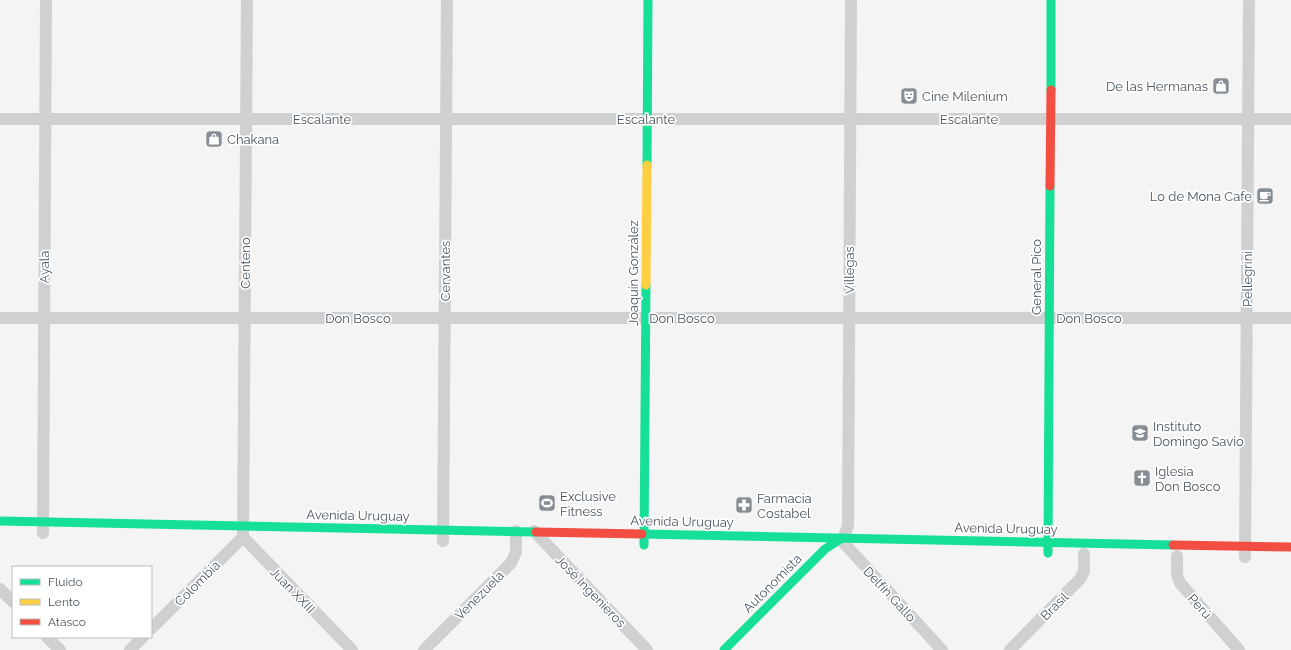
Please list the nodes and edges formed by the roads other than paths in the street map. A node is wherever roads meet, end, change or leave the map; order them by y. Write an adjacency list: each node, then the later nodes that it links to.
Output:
1 (46, 0): 9 (street, Ayala)
2 (247, 0): 10 (street, Centeno)
3 (447, 0): 11 (street, Cervantes)
4 (648, 0): 12 (main road, Joaquín González)
5 (851, 0): 13 (street, Villegas)
6 (1050, 0): 14 (main road, General Pico)
7 (1249, 0): 15 (street, Pellegrini)
8 (0, 119): 9 (street, Escalante)
9 (45, 119): 10 (street, Escalante); 18 (street, Ayala)
10 (246, 119): 11 (street, Escalante); 19 (street, Centeno)
11 (446, 119): 12 (street, Escalante); 20 (street, Cervantes)
12 (647, 119): 13 (street, Escalante); 21 (main road, Joaquín González)
13 (850, 119): 14 (street, Escalante); 22 (street, Villegas)
14 (1050, 119): 15 (street, Escalante); 23 (main road, General Pico)
15 (1248, 119): 16 (street, Escalante); 24 (street, Pellegrini)
16 (1291, 119)
17 (0, 318): 18 (street, Don Bosco)
18 (44, 318): 19 (street, Don Bosco); 27 (street, Ayala)
19 (244, 318): 20 (street, Don Bosco); 28 (street, Centeno)
20 (445, 318): 21 (street, Don Bosco); 32 (street, Cervantes)
21 (646, 318): 22 (street, Don Bosco); 29 (main road, Joaquín González)
22 (849, 318): 23 (street, Don Bosco); 33 (street, Villegas)
23 (1049, 318): 24 (street, Don Bosco); 35 (main road, General Pico)
24 (1247, 318): 25 (street, Don Bosco); 49 (street, Pellegrini)
25 (1291, 318)
26 (0, 521): 27 (main road, Avenida Uruguay)
27 (43, 530): 28 (main road, Avenida Uruguay)
28 (243, 532): 30 (main road, Avenida Uruguay); 31 (main road, Avenida Uruguay); 32 (main road, Avenida Uruguay); 53 (street, Colombia); 58 (street, Juan XXIII)
29 (644, 534): 33 (main road, Avenida Uruguay); 34 (main road, Avenida Uruguay); 38 (main road, Joaquín González)
30 (227, 537)
31 (257, 538)
32 (443, 538): 34 (main road, Avenida Uruguay)
33 (842, 538): 35 (main road, Avenida Uruguay); 42 (main road, Autonomista); 43 (street, Delfín Gallo)
34 (521, 539): 36 (street, José Ingenieros); 59 (street, Venezuela)
35 (1048, 542): 39 (main road, Avenida Uruguay); 45 (main road, General Pico)
36 (545, 543): 37 (main road); 60 (street, José Ingenieros)
37 (560, 544)
38 (644, 545)
39 (1204, 545): 49 (main road, Avenida Uruguay); 50 (main road)
40 (1291, 547): 49 (main road, Avenida Uruguay)
41 (811, 548): 42 (main road)
42 (825, 549): 43 (main road); 61 (main road, Autonomista)
43 (848, 549): 44 (main road); 62 (street, Delfín Gallo)
44 (863, 550)
45 (1044, 553): 46 (main road, Avenida Uruguay)
46 (1058, 554)
47 (1071, 554): 48 (main road)
48 (1088, 554): 63 (street, Brasil)
49 (1245, 554)
50 (1177, 556): 64 (street, Perú)
51 (0, 589): 52 (street)
52 (12, 601)
53 (152, 628)
54 (48, 638): 56 (street)
55 (142, 638): 57 (street)
56 (60, 650)
57 (130, 650)
58 (352, 650)
59 (424, 650)
60 (647, 650)
61 (724, 650)
62 (942, 650)
63 (1010, 650)
64 (1239, 650)

